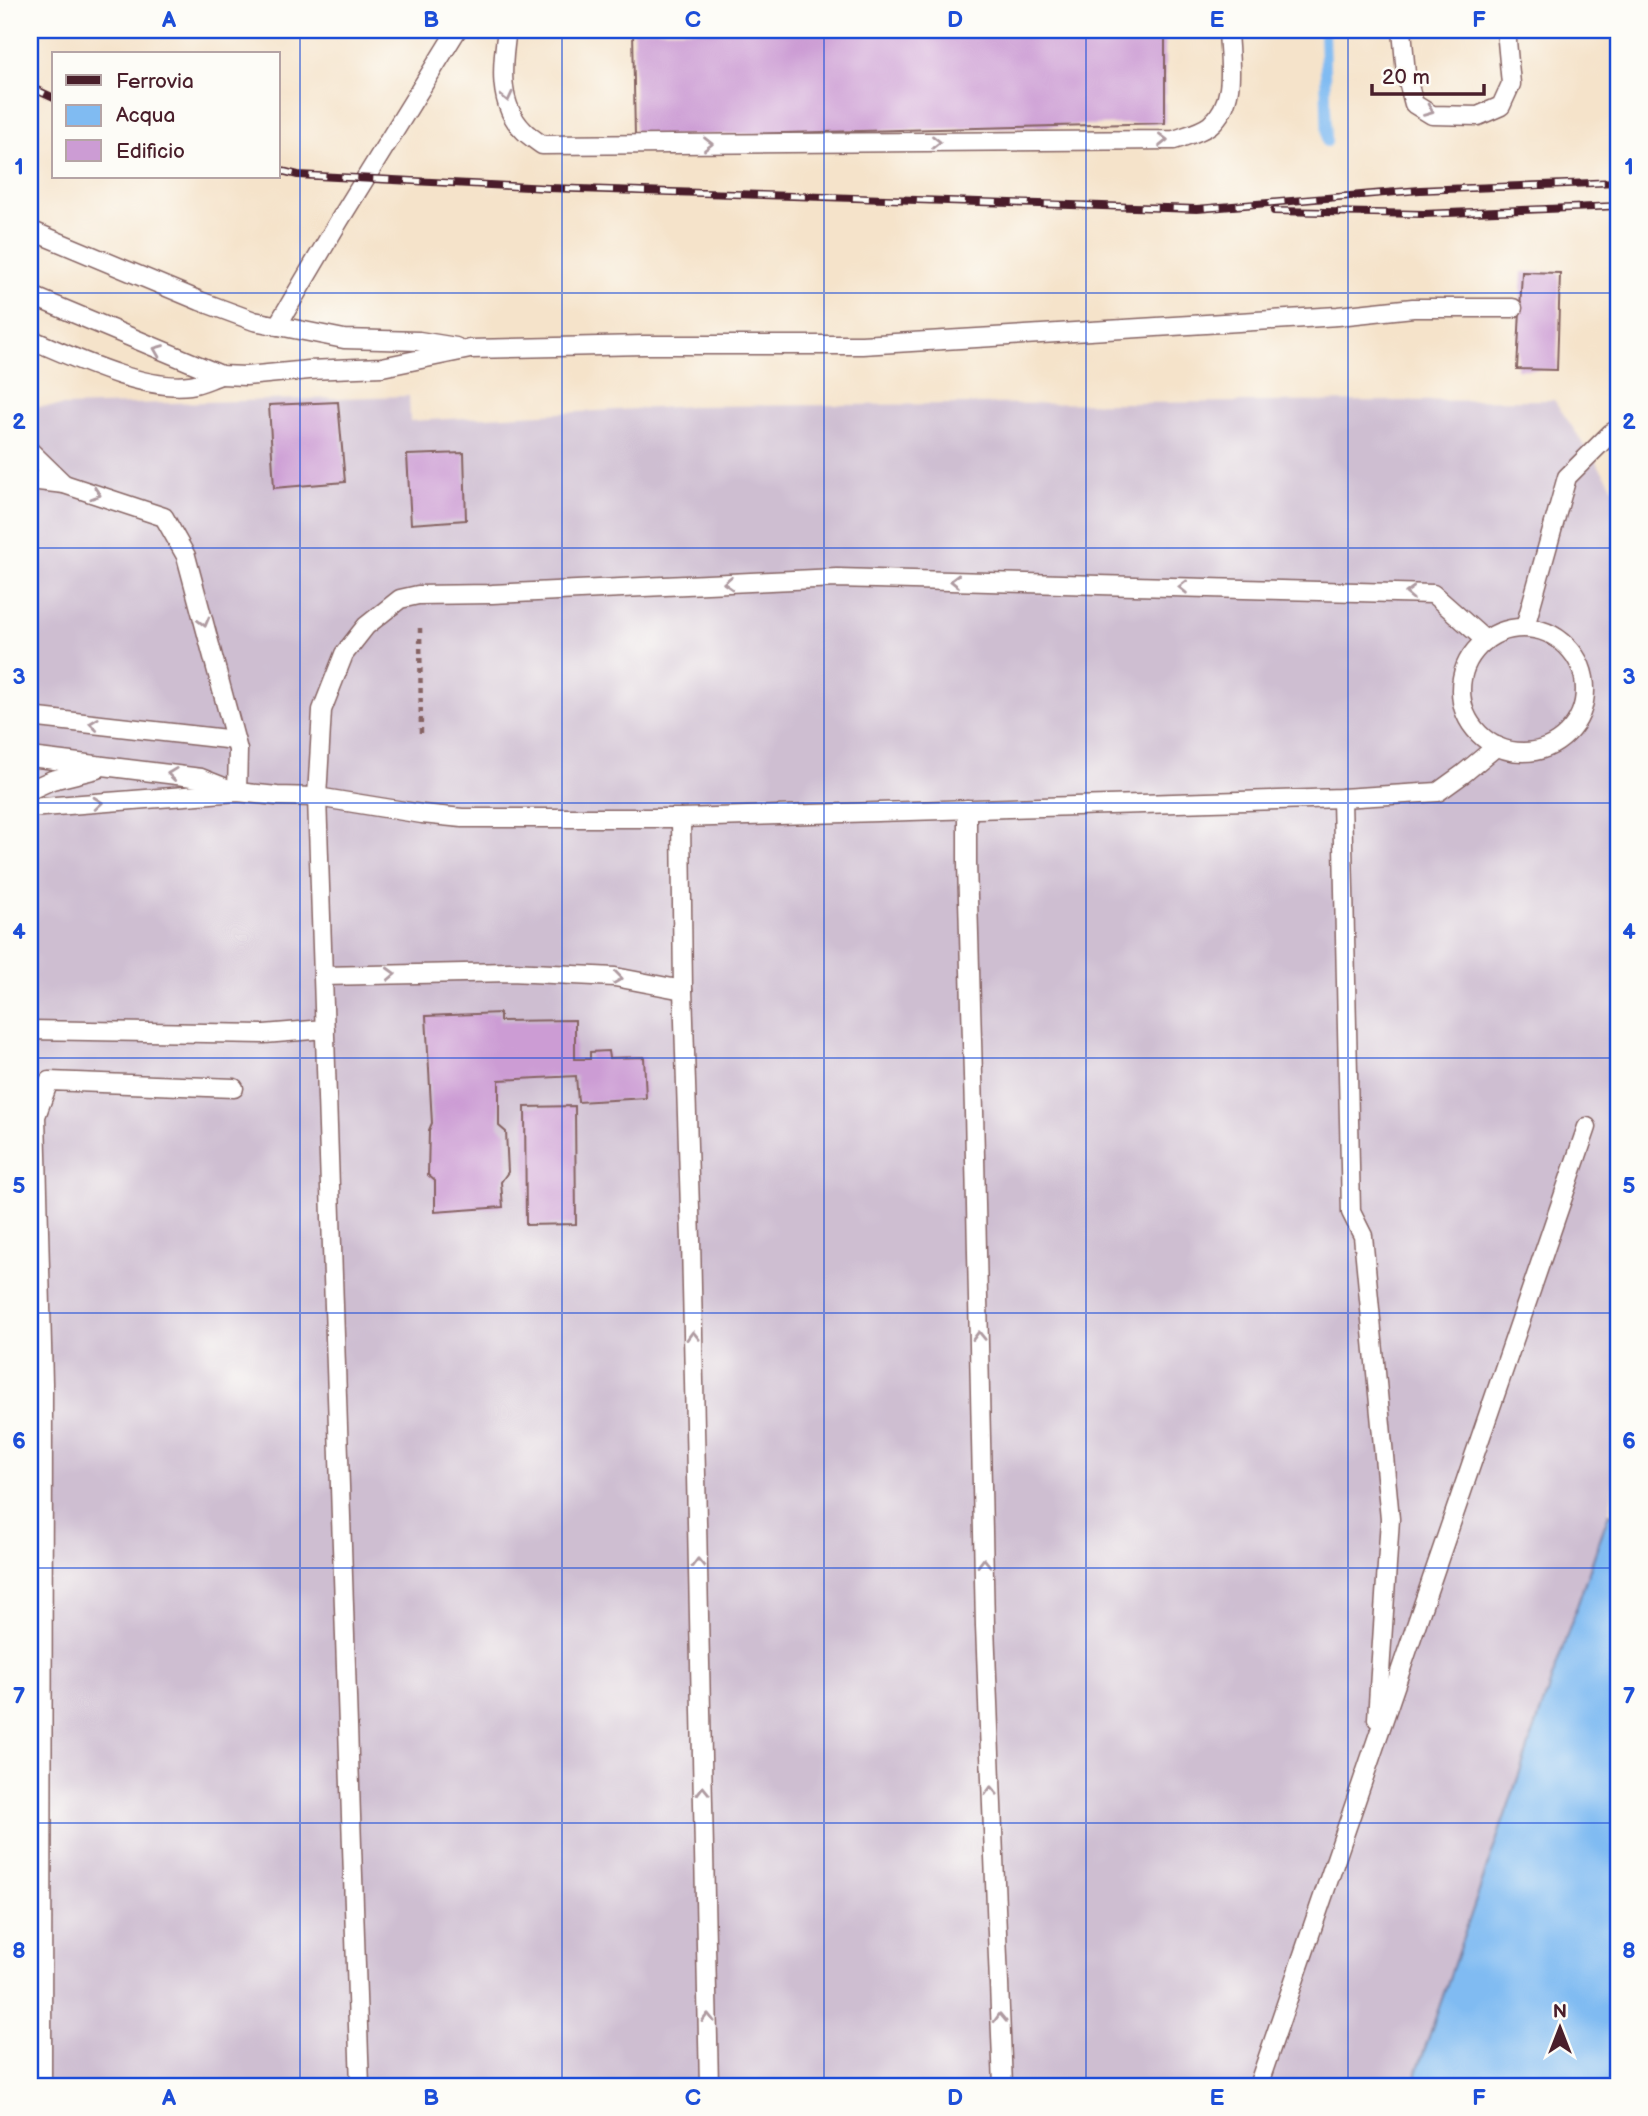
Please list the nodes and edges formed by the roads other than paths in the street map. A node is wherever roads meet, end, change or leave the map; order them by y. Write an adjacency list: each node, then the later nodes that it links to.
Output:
1 (457, 30): 9 (lane)
2 (508, 30): 3 (lane, one-way to 3)
3 (1228, 30)
4 (1402, 30): 5 (lane, one-way to 5)
5 (1506, 30)
6 (30, 230): 9 (lane)
7 (30, 295): 12 (lane, one-way to 7)
8 (1513, 308): 11 (lane)
9 (277, 326): 11 (lane)
10 (30, 339): 12 (lane)
11 (470, 349): 12 (lane)
12 (221, 375)
13 (1618, 429): 17 (lane)
14 (30, 451): 16 (lane)
15 (30, 480): 16 (lane)
16 (64, 484): 20 (lane, one-way to 20)
17 (1525, 627): 18 (lane); 21 (lane)
18 (1485, 640): 21 (lane); 26 (lane, one-way to 26)
19 (30, 717): 20 (lane, one-way to 19)
20 (235, 740): 25 (lane)
21 (1497, 746): 27 (lane)
22 (30, 757): 23 (lane)
23 (107, 766): 24 (lane); 25 (lane, one-way to 23)
24 (30, 790)
25 (237, 792): 26 (lane); 28 (lane, one-way to 25)
26 (317, 797): 30 (lane); 31 (lane)
27 (1342, 798): 29 (lane); 37 (lane)
28 (30, 808)
29 (967, 809): 30 (lane); 41 (lane, one-way to 29)
30 (681, 818): 32 (lane)
31 (323, 976): 32 (lane, one-way to 32); 33 (lane)
32 (683, 990): 40 (lane, one-way to 32)
33 (325, 1029): 34 (lane); 39 (lane)
34 (30, 1030)
35 (234, 1088): 38 (lane)
36 (1587, 1127): 37 (lane)
37 (1375, 1743): 42 (lane)
38 (42, 2086)
39 (360, 2086)
40 (709, 2086)
41 (1003, 2086)
42 (1258, 2086)

